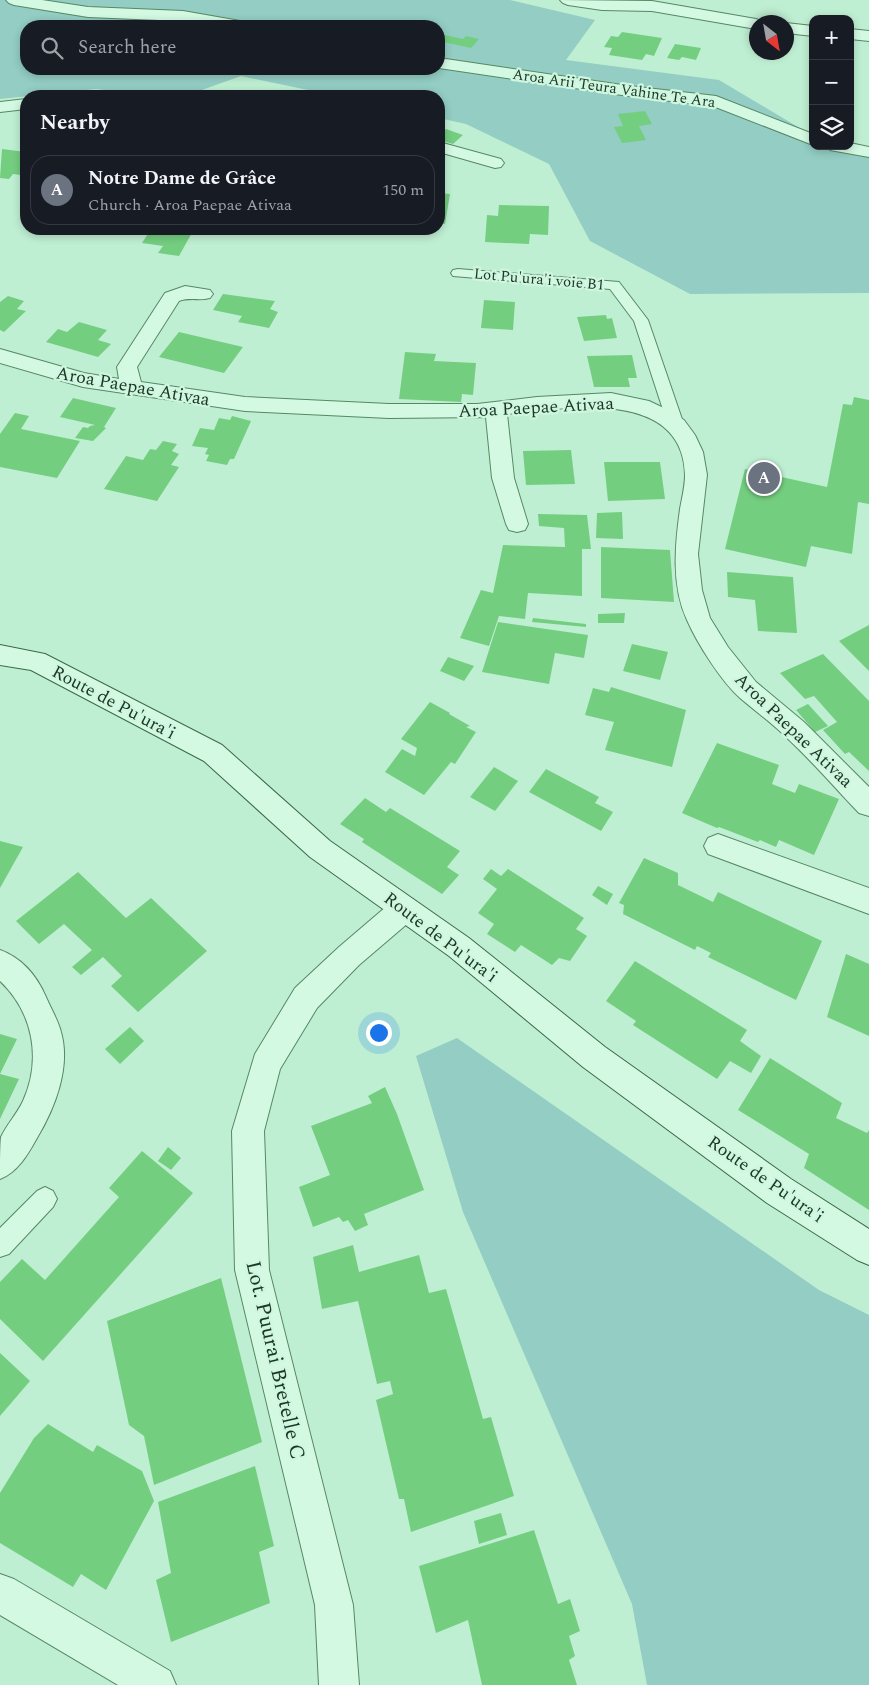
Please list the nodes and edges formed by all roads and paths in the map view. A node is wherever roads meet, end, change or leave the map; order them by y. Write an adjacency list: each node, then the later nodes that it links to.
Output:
1 (14, 0): 3 (street)
2 (568, 0): 4 (street)
3 (206, 20)
4 (749, 23)
5 (794, 29): 6 (street)
6 (809, 31)
7 (854, 34): 8 (street)
8 (869, 36)
9 (445, 64): 12 (street, Aroa Arii Teura Vahine Te Ara)
10 (20, 105): 11 (street)
11 (0, 107)
12 (809, 138)
13 (445, 149): 16 (street)
14 (854, 149): 15 (street)
15 (869, 152)
16 (495, 163)
17 (458, 273): 22 (lane, Lot Pu'ura'i voie B1)
18 (203, 294): 20 (street)
19 (0, 356): 20 (street, Aroa Paepae Ativaa)
20 (132, 388): 21 (street, Aroa Paepae Ativaa)
21 (496, 408): 22 (street, Aroa Paepae Ativaa); 23 (street)
22 (676, 425): 25 (street, Aroa Paepae Ativaa)
23 (517, 524)
24 (0, 655): 28 (street, Route de Pu'ura'i)
25 (869, 805)
26 (718, 846): 27 (street)
27 (869, 901)
28 (404, 909): 33 (street, Route de Pu'ura'i); 36 (street, Lot. Puurai Bretelle C)
29 (0, 963): 30 (street)
30 (0, 1163)
31 (45, 1199): 32 (lane)
32 (0, 1245)
33 (869, 1248)
34 (0, 1593): 35 (street)
35 (156, 1685)
36 (339, 1685)

